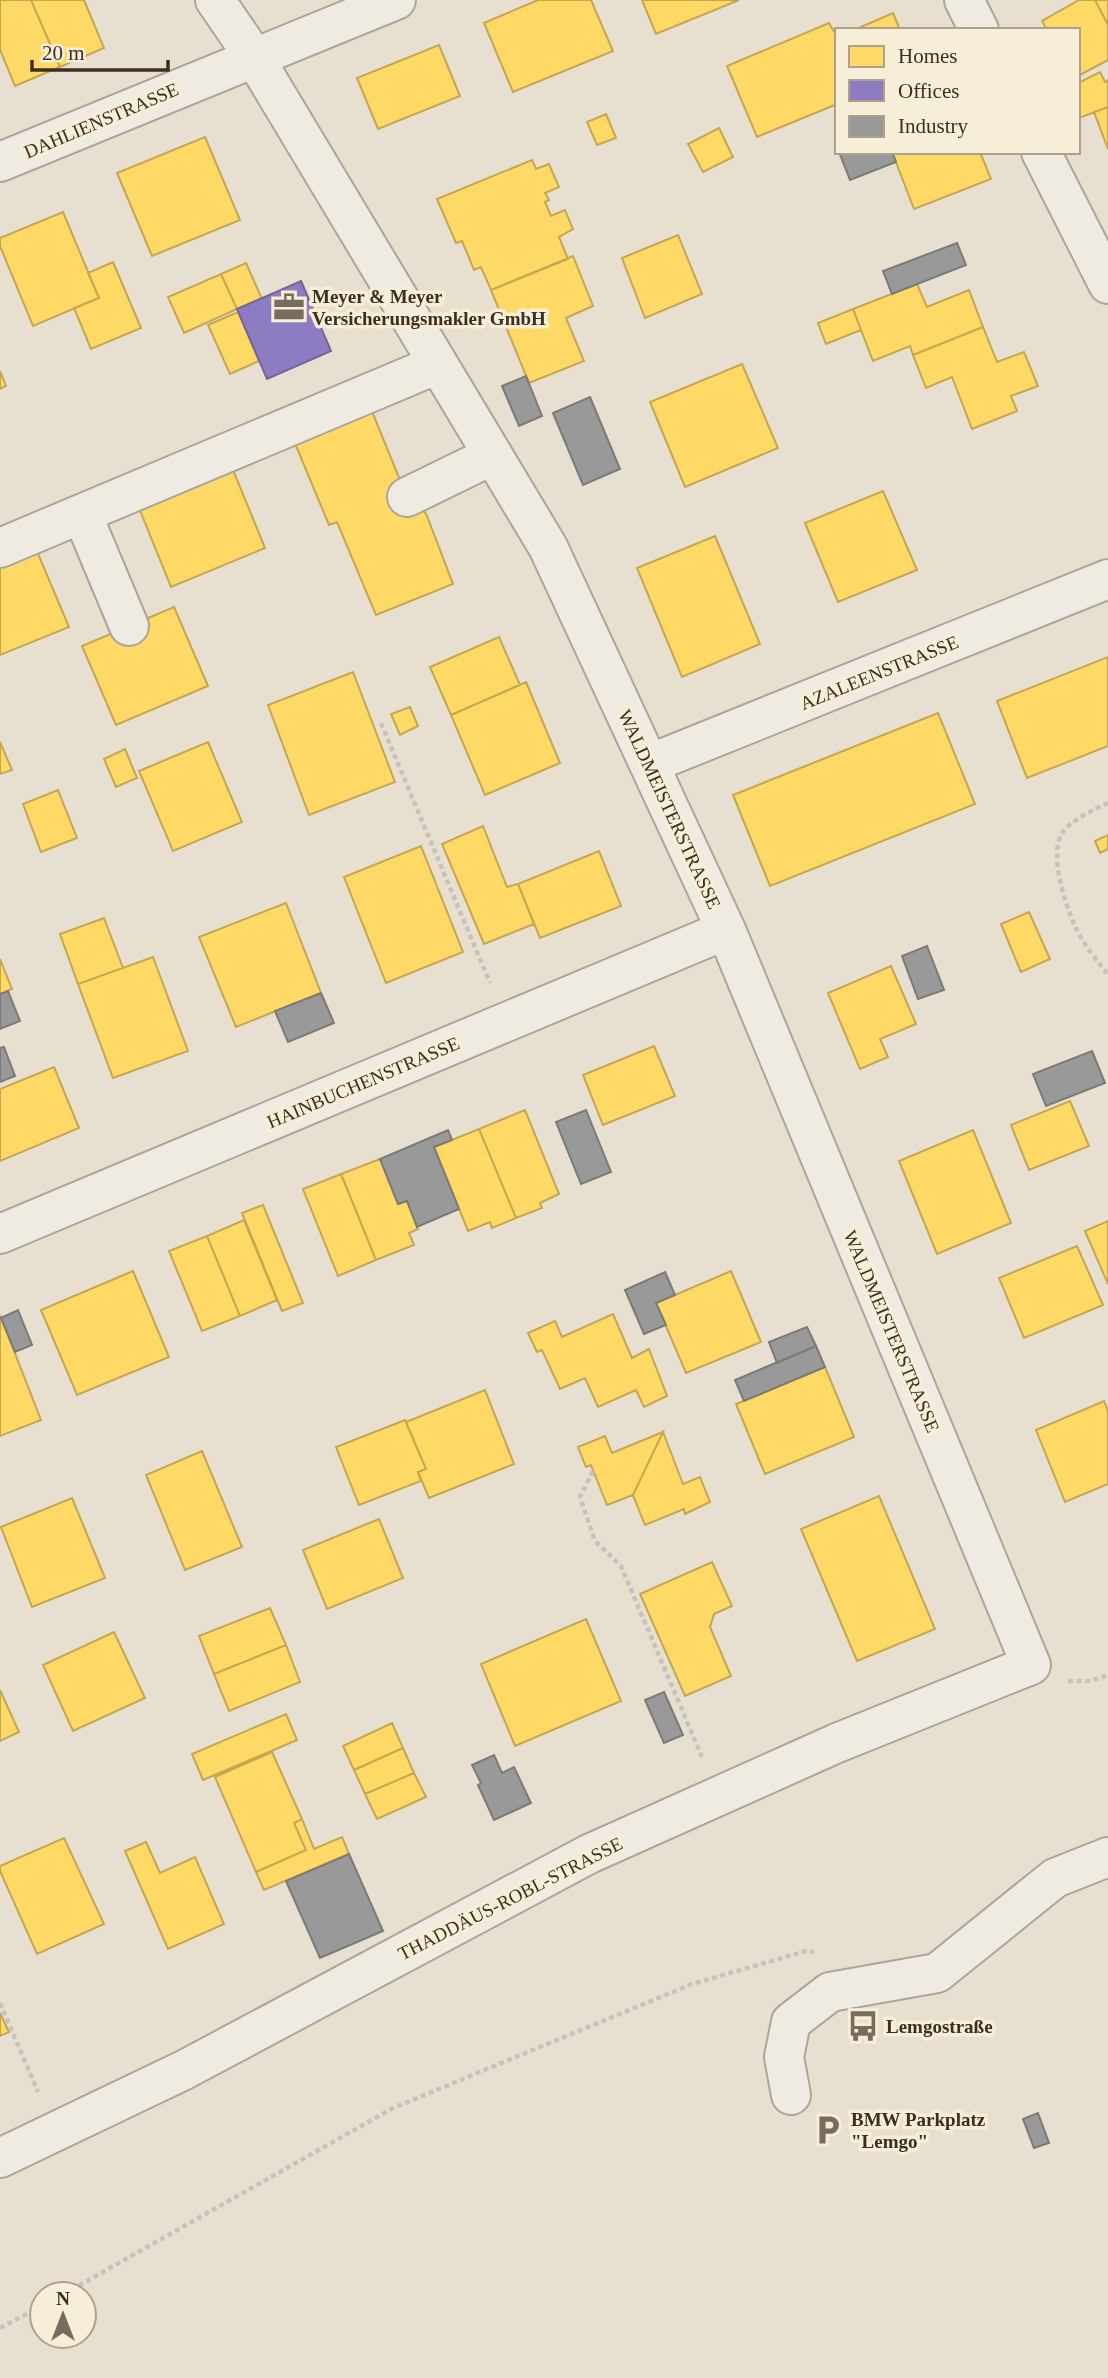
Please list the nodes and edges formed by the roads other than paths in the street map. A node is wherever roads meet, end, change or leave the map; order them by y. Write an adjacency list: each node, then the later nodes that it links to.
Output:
1 (215, 0): 5 (street, WALDMEISTERSTRASSE)
2 (396, 0): 5 (street, DAHLIENSTRASSE)
3 (964, 0): 4 (street)
4 (978, 28)
5 (254, 57): 7 (street, DAHLIENSTRASSE); 9 (street, WALDMEISTERSTRASSE)
6 (1042, 154): 8 (street)
7 (0, 162)
8 (1108, 284)
9 (438, 364): 10 (street, WALDMEISTERSTRASSE); 12 (street)
10 (493, 455): 11 (street); 16 (street, WALDMEISTERSTRASSE)
11 (407, 497)
12 (82, 514): 13 (street); 15 (street)
13 (0, 548)
14 (1108, 579): 16 (street, AZALEENSTRASSE)
15 (129, 626)
16 (649, 764): 17 (street, WALDMEISTERSTRASSE)
17 (726, 930): 18 (street, HAINBUCHENSTRASSE); 19 (street, WALDMEISTERSTRASSE)
18 (0, 1234)
19 (1031, 1665): 22 (street, THADDÄUS-ROBL-STRASSE)
20 (1108, 1857): 21 (street)
21 (791, 2095)
22 (0, 2158)

